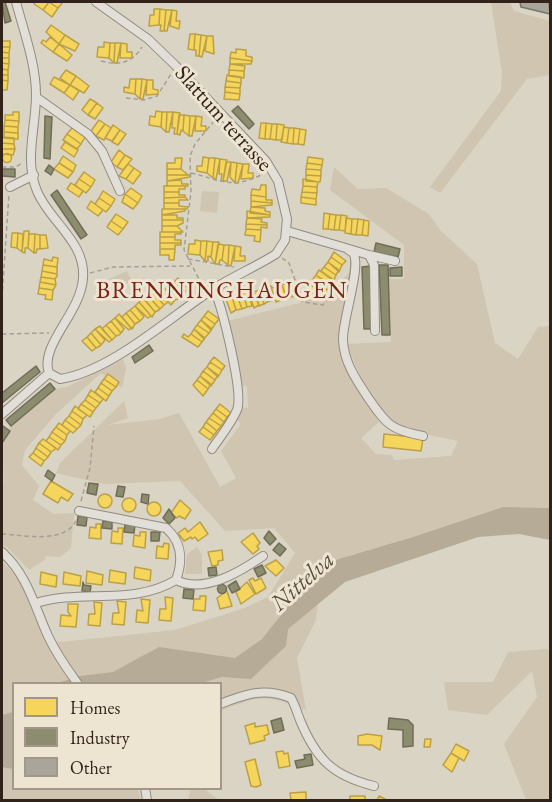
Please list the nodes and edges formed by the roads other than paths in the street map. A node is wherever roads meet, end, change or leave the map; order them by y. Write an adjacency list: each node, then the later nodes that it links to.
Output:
1 (16, 2): 3 (street)
2 (96, 2): 7 (street, Slattum terrasse)
3 (36, 97): 4 (street); 6 (street)
4 (34, 175): 5 (street); 13 (street)
5 (10, 187)
6 (120, 191)
7 (287, 231): 8 (street); 11 (street)
8 (346, 248): 9 (street); 15 (street)
9 (369, 255): 10 (street); 12 (street)
10 (395, 261)
11 (210, 291): 13 (street); 16 (street)
12 (375, 331)
13 (49, 373): 14 (street)
14 (2, 414)
15 (423, 436)
16 (212, 449)
17 (79, 511): 20 (street)
18 (2, 552): 21 (street)
19 (263, 556): 20 (street)
20 (176, 580): 21 (street)
21 (36, 603): 22 (street)
22 (76, 682)
23 (222, 703): 24 (street)
24 (374, 786)

